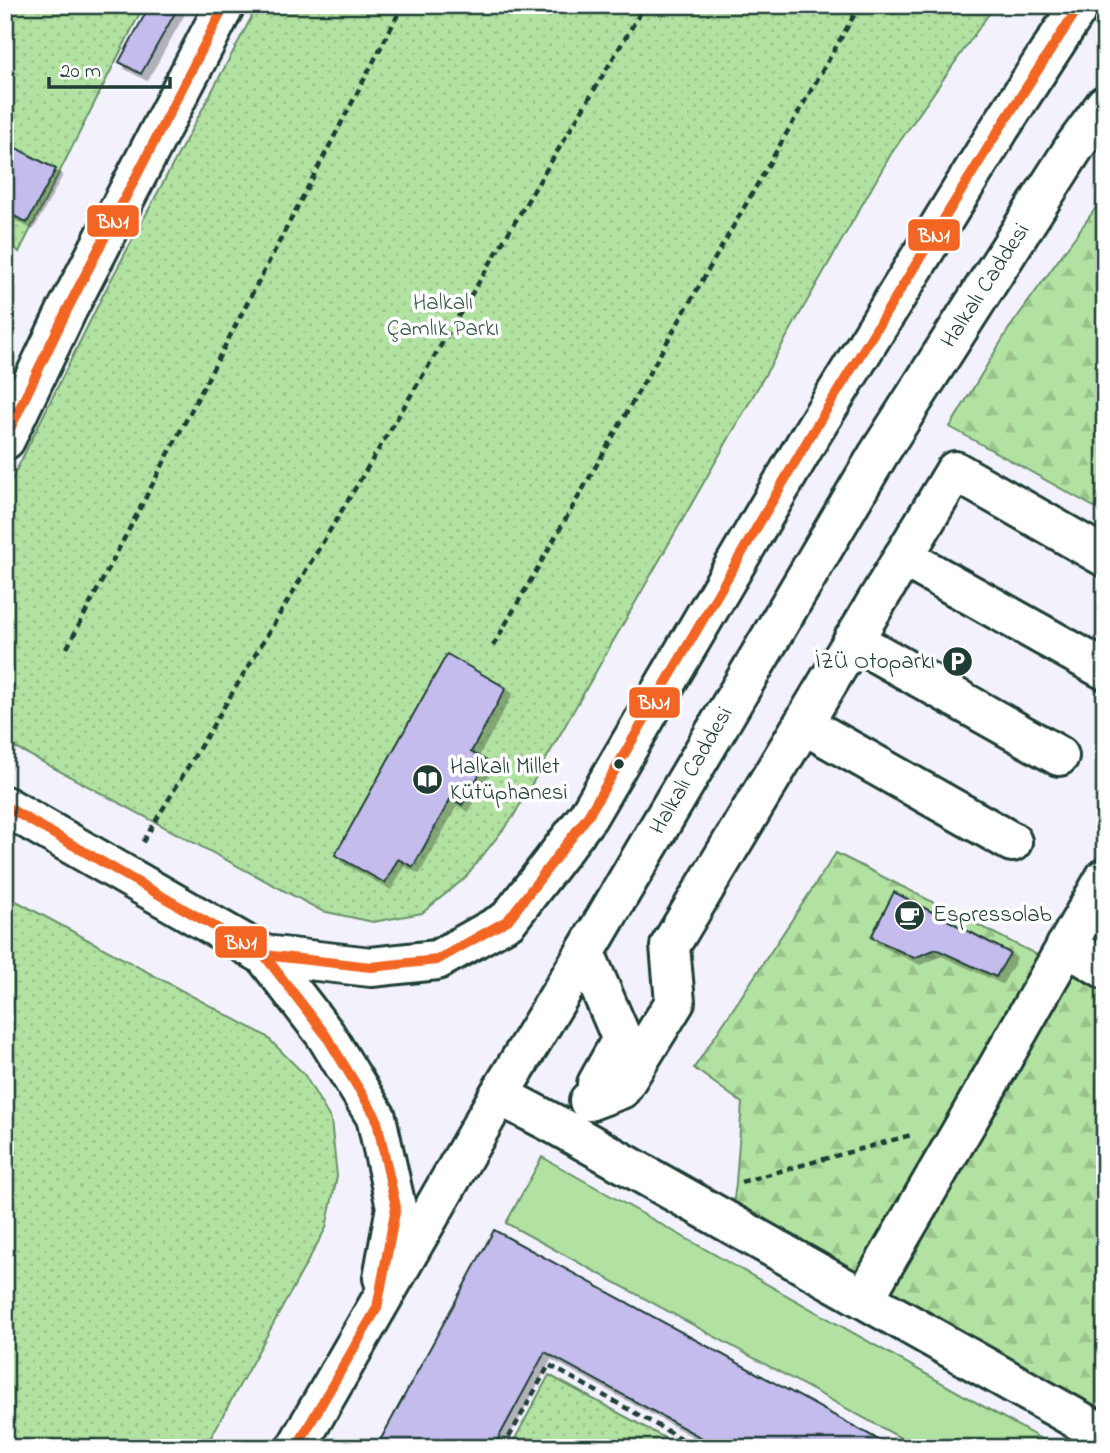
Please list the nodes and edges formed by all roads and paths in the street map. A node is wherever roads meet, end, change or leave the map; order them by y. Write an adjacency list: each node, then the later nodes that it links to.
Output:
1 (225, 5): 7 (main road)
2 (403, 5): 12 (path)
3 (645, 5): 18 (path)
4 (860, 5): 11 (path)
5 (1080, 5): 22 (main road)
6 (1105, 105): 21 (main road, Halkalı Caddesi)
7 (5, 440)
8 (903, 556): 9 (main road); 10 (main road); 13 (main road)
9 (1105, 557)
10 (853, 640): 14 (main road); 15 (main road)
11 (493, 646)
12 (67, 648)
13 (1105, 670)
14 (803, 724): 17 (main road); 24 (main road)
15 (1059, 756)
16 (5, 806): 18 (main road)
17 (1012, 842)
18 (123, 874): 22 (main road)
19 (1105, 878): 20 (main road)
20 (1066, 946): 23 (main road); 26 (main road)
21 (585, 953): 24 (main road); 25 (main road, Halkalı Caddesi)
22 (264, 956): 30 (main road)
23 (1105, 969)
24 (635, 1042): 27 (main road)
25 (499, 1096): 27 (main road); 30 (main road, Halkalı Caddesi)
26 (968, 1120): 28 (path); 29 (main road)
27 (558, 1126): 28 (main road)
28 (731, 1224): 29 (main road)
29 (864, 1299): 31 (main road)
30 (377, 1308): 32 (main road, Halkalı Caddesi)
31 (1105, 1435)
32 (296, 1448)
33 (503, 1448): 34 (path)
34 (698, 1448)

